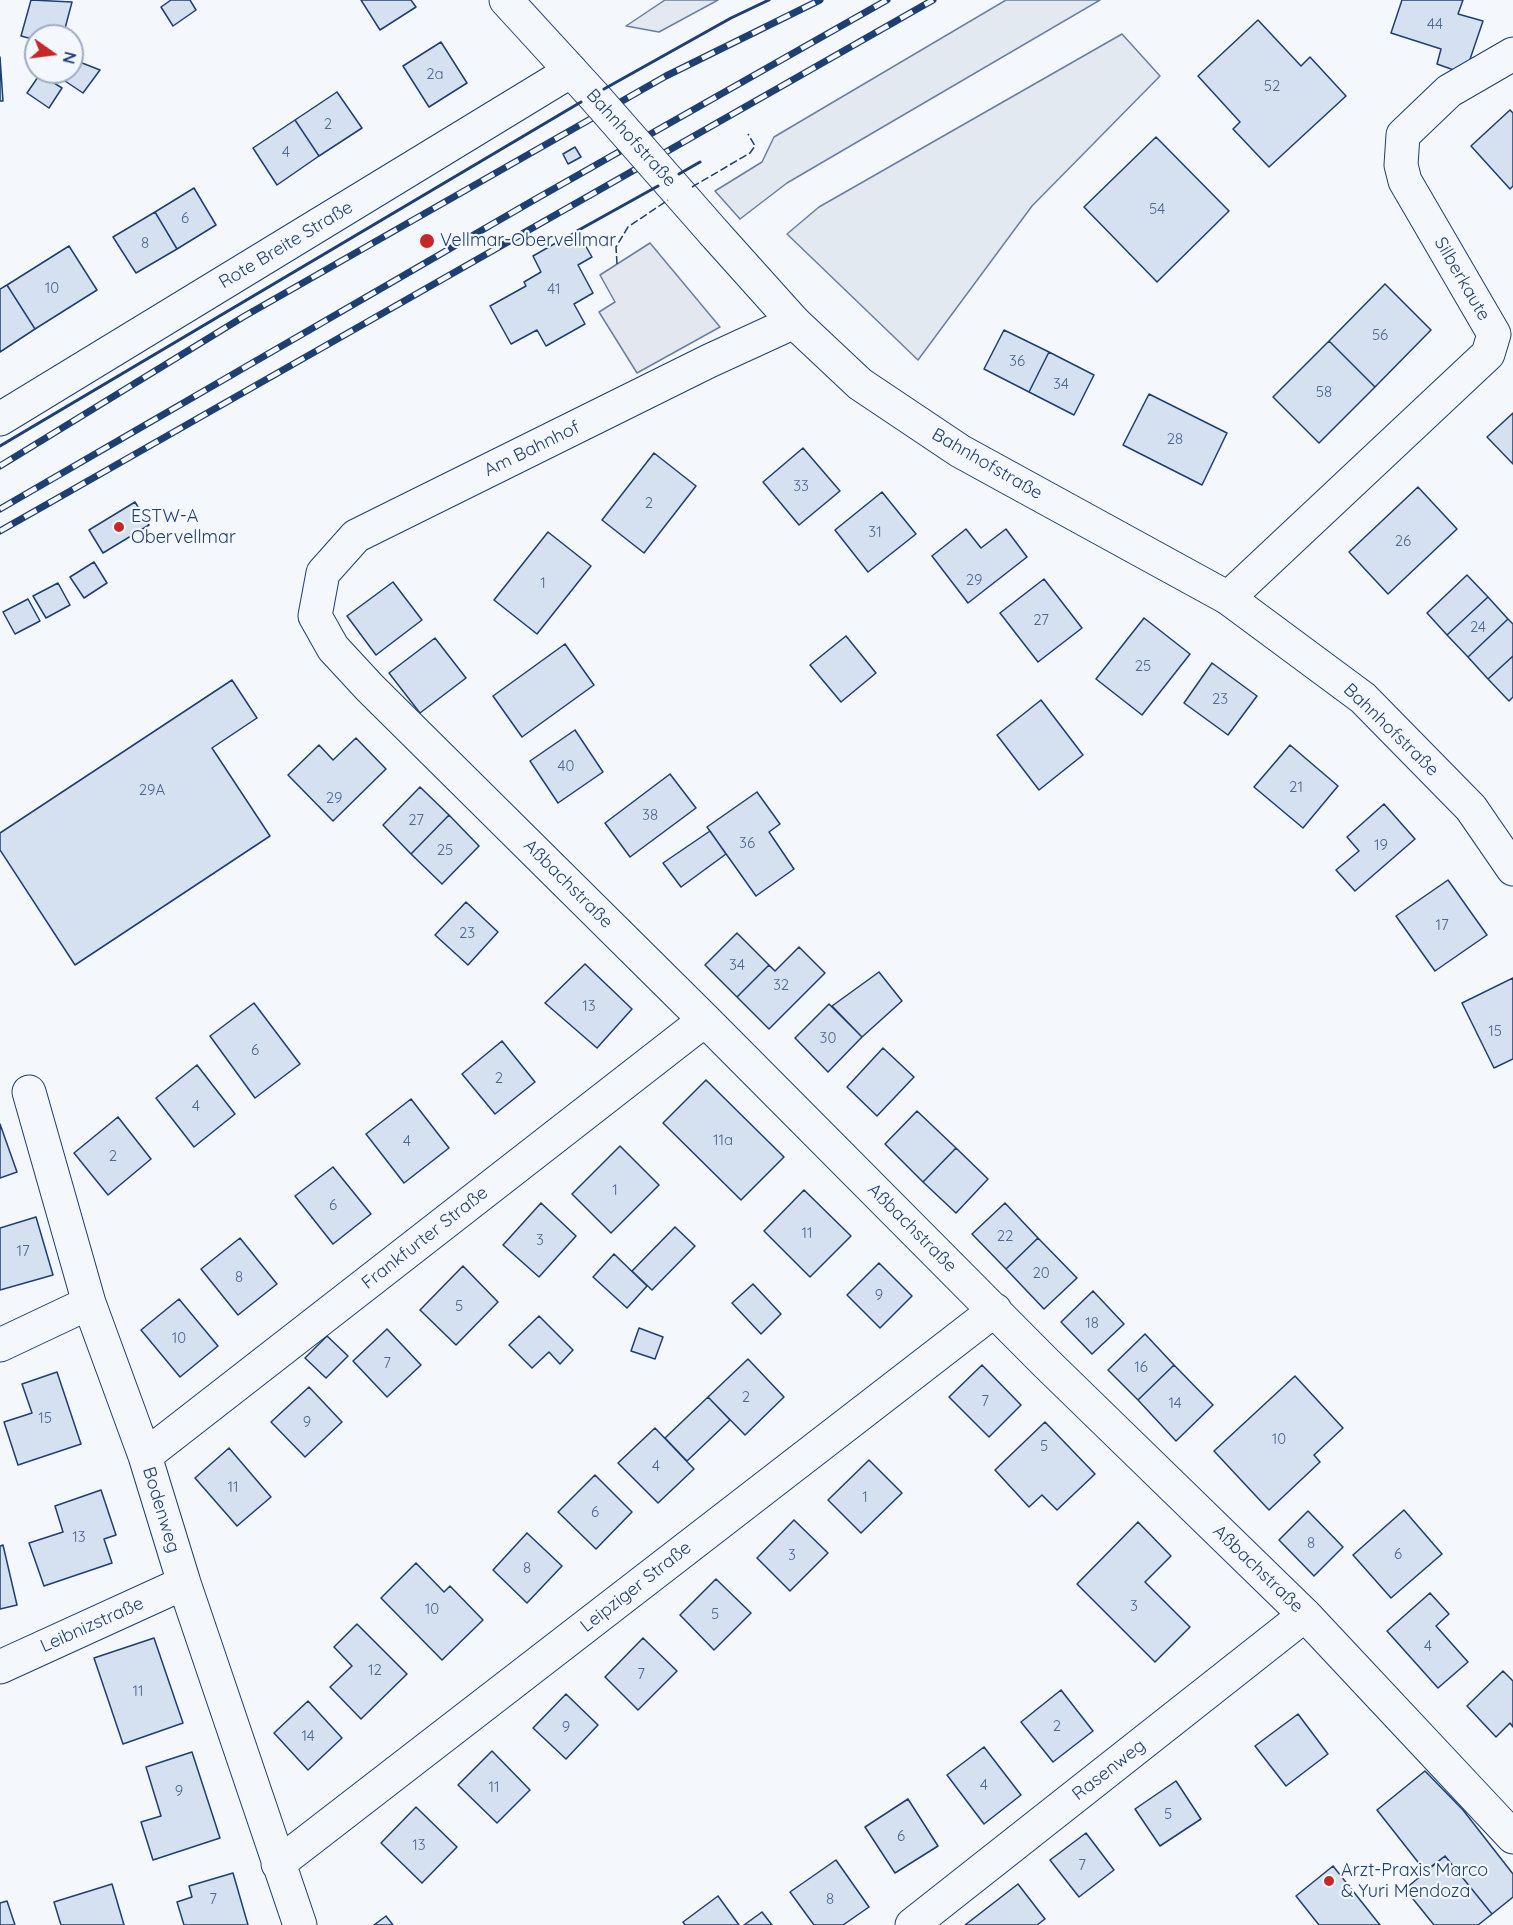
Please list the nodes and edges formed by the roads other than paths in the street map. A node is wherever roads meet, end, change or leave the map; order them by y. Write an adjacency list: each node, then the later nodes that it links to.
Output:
1 (506, 0): 3 (street, Bahnhofstraße)
2 (1513, 54): 6 (street, Silberkaute)
3 (571, 71): 4 (street, Bahnhofstraße, bridge); 5 (street, Rote Breite Straße)
4 (794, 322): 6 (street, Bahnhofstraße); 7 (street, Am Bahnhof)
5 (0, 419)
6 (1228, 597): 8 (street, Bahnhofstraße)
7 (315, 616): 9 (street, Aßbachstraße)
8 (1513, 870)
9 (705, 1020): 12 (street, Aßbachstraße); 14 (street, Frankfurter Straße)
10 (29, 1092): 11 (street, Bodenweg)
11 (89, 1303): 13 (street); 14 (street, Bodenweg)
12 (995, 1310): 16 (street, Aßbachstraße); 19 (street, Leipziger Straße)
13 (0, 1345)
14 (145, 1456): 15 (street, Bodenweg)
15 (184, 1583): 17 (street, Leibnizstraße); 19 (street, Bodenweg)
16 (1305, 1615): 18 (street, Aßbachstraße); 21 (street, Rasenweg)
17 (0, 1667)
18 (1513, 1837)
19 (278, 1864): 20 (street, Bodenweg)
20 (300, 1925)
21 (912, 1925)

